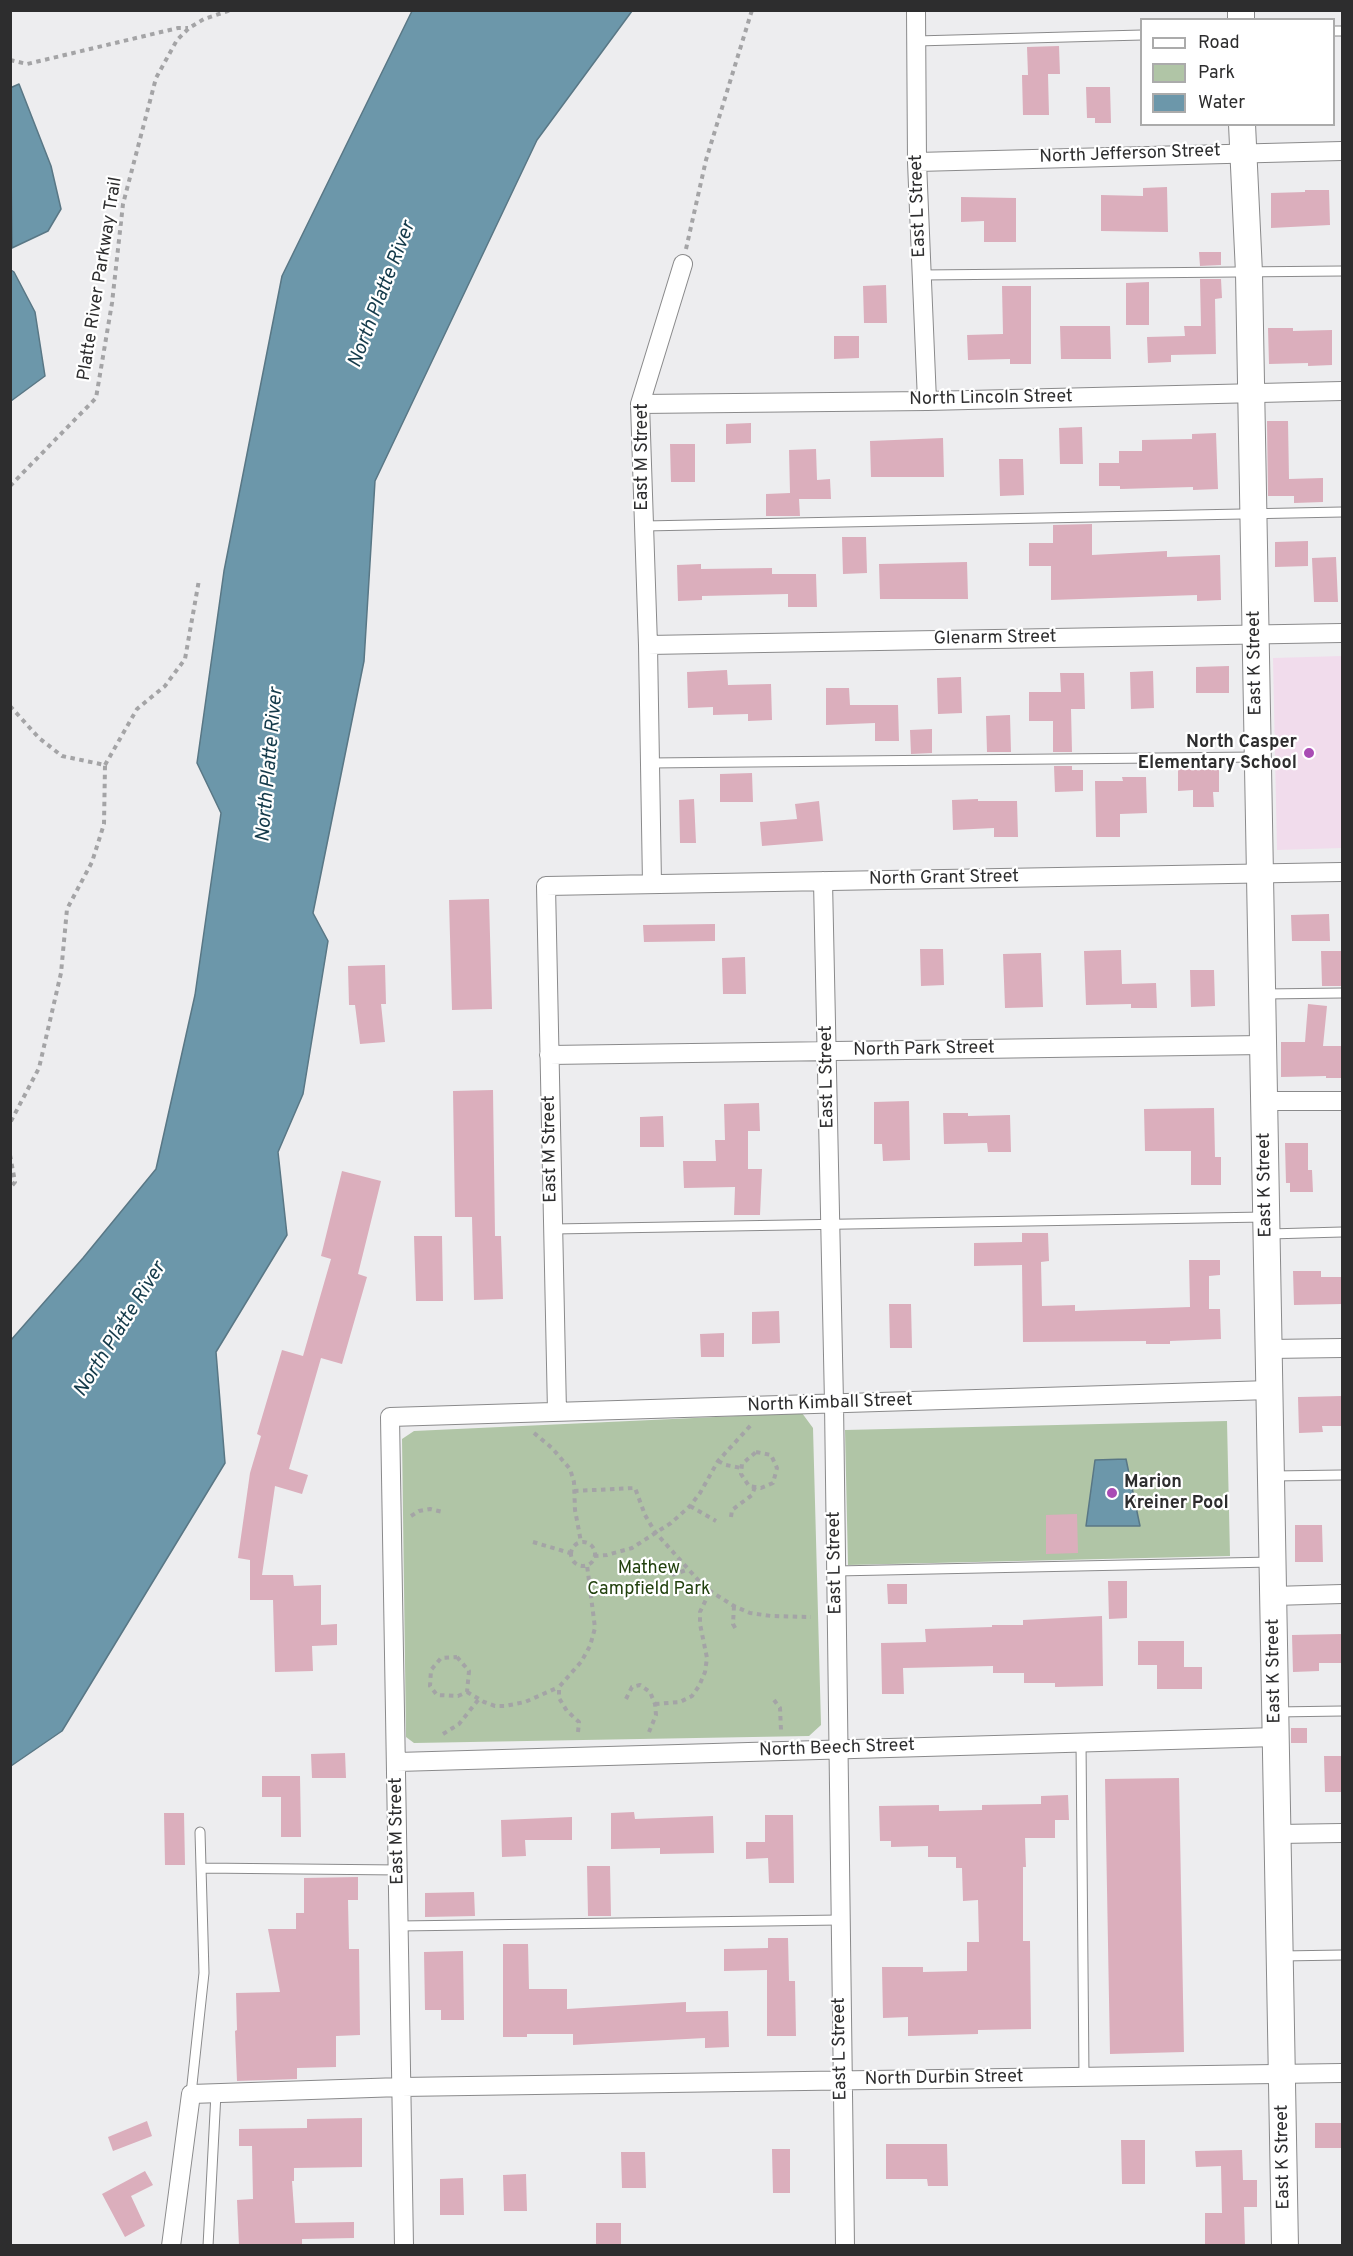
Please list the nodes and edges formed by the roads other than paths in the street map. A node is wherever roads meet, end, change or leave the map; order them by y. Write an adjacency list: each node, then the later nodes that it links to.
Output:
1 (916, 10): 3 (street, East L Street)
2 (1140, 35): 3 (lane)
3 (916, 41): 7 (street, East L Street)
4 (1242, 126): 6 (street, East K Street)
5 (1342, 150): 6 (street, North Jefferson Street)
6 (1243, 152): 7 (street, North Jefferson Street); 10 (street, East K Street)
7 (917, 162): 11 (street, East L Street)
8 (683, 264): 15 (street, East M Street)
9 (1342, 271): 10 (lane)
10 (1250, 273): 11 (lane); 13 (street, East K Street)
11 (922, 275): 14 (street, East L Street)
12 (1342, 391): 13 (street, North Lincoln Street)
13 (1252, 393): 14 (street, North Lincoln Street); 17 (street, East K Street)
14 (927, 400): 15 (street, North Lincoln Street)
15 (640, 404): 18 (street, East M Street)
16 (1342, 512): 17 (lane)
17 (1254, 513): 18 (lane); 20 (street, East K Street)
18 (644, 526): 21 (street, East M Street)
19 (1342, 633): 20 (street, Glenarm Street)
20 (1256, 635): 21 (street, Glenarm Street); 22 (street, East K Street)
21 (648, 645): 23 (street, East M Street)
22 (1258, 757): 23 (lane); 25 (street, East K Street)
23 (650, 763): 27 (street, East M Street)
24 (1342, 872): 25 (street, North Grant Street)
25 (1260, 874): 26 (street, North Grant Street); 30 (street, East K Street)
26 (823, 881): 27 (street, North Grant Street); 32 (street, East L Street)
27 (652, 884): 28 (street, North Grant Street)
28 (546, 886): 33 (street, East M Street)
29 (1342, 993): 30 (lane)
30 (1262, 994): 31 (street, East K Street)
31 (1263, 1045): 32 (street, North Park Street); 34 (street, East K Street)
32 (828, 1051): 33 (street, North Park Street); 36 (street, East L Street)
33 (549, 1055): 38 (street, East M Street)
34 (1264, 1101): 35 (street); 37 (street, East K Street)
35 (1342, 1101)
36 (831, 1224): 37 (lane); 38 (lane); 43 (street, East L Street)
37 (1267, 1225): 39 (lane); 41 (street, East K Street)
38 (553, 1229): 44 (street, East M Street)
39 (1342, 1232)
40 (1342, 1348): 41 (street)
41 (1269, 1349): 42 (street, East K Street)
42 (1270, 1390): 43 (street, North Kimball Street); 47 (street, East K Street)
43 (834, 1403): 44 (street, North Kimball Street); 49 (street, East L Street)
44 (557, 1412): 45 (street, North Kimball Street)
45 (390, 1417): 57 (street, East M Street)
46 (1342, 1474): 47 (lane)
47 (1271, 1476): 48 (street, East K Street)
48 (1273, 1562): 49 (lane); 51 (street, East K Street)
49 (836, 1571): 56 (street, East L Street)
50 (1342, 1594): 51 (street)
51 (1273, 1596): 53 (street, East K Street)
52 (1342, 1711): 53 (lane)
53 (1276, 1712): 54 (street, East K Street)
54 (1276, 1737): 55 (street, North Beech Street); 60 (street, East K Street)
55 (1080, 1742): 56 (street, North Beech Street); 69 (lane)
56 (839, 1749): 57 (street, North Beech Street); 63 (street, East L Street)
57 (397, 1762): 62 (street, East M Street)
58 (200, 1832): 61 (lane)
59 (1342, 1833): 60 (street)
60 (1278, 1834): 66 (street, East K Street)
61 (201, 1868): 62 (lane); 73 (lane)
62 (399, 1870): 64 (street, East M Street)
63 (840, 1920): 64 (lane); 70 (street, East L Street)
64 (399, 1926): 71 (street, East M Street)
65 (1342, 1955): 66 (lane)
66 (1280, 1956): 68 (street, East K Street)
67 (1342, 2073): 68 (street, North Durbin Street)
68 (1282, 2074): 69 (street, North Durbin Street); 78 (street, East K Street)
69 (1084, 2077): 70 (street, North Durbin Street)
70 (841, 2080): 71 (street, North Durbin Street); 77 (street, East L Street)
71 (401, 2087): 72 (street, North Durbin Street); 76 (street, East M Street)
72 (216, 2093): 73 (street, North Durbin Street); 75 (lane)
73 (191, 2094): 74 (street)
74 (171, 2246)
75 (208, 2246)
76 (404, 2246)
77 (844, 2246)
78 (1285, 2246)

